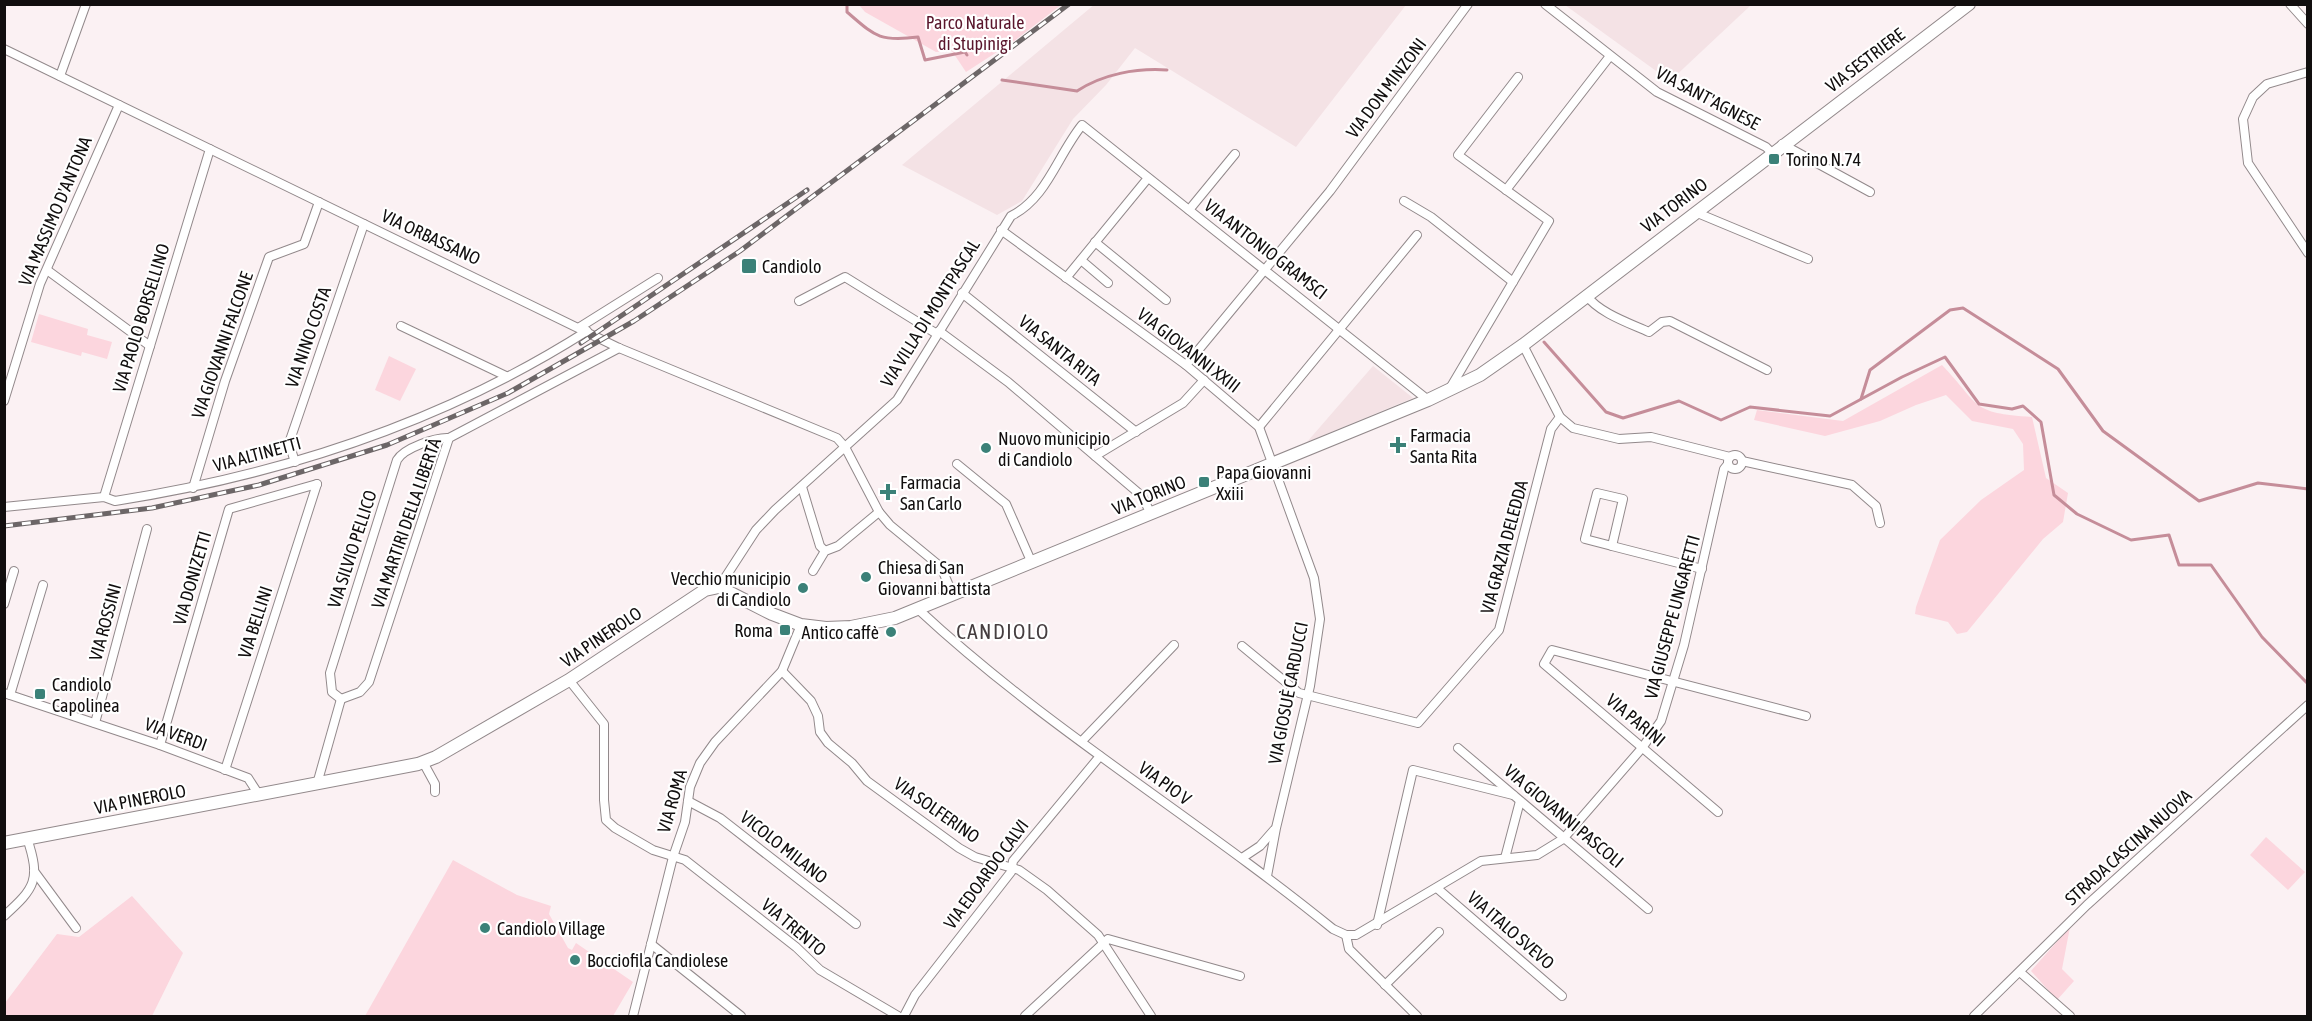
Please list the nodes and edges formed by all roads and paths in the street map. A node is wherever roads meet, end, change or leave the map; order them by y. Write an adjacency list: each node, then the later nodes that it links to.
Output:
1 (86, 4): 10 (street)
2 (1468, 4): 33 (street, VIA DON MINZONI)
3 (1545, 4): 8 (street, VIA SANT'AGNESE)
4 (1969, 4): 14 (main road, VIA SESTRIERE)
5 (2290, 4): 6 (street)
6 (2307, 24)
7 (4, 49): 10 (street, VIA ORBASSANO)
8 (1611, 56): 16 (street, VIA SANT'AGNESE); 19 (street)
9 (2307, 72): 29 (street)
10 (60, 76): 12 (street, VIA ORBASSANO)
11 (1518, 76): 19 (street)
12 (119, 105): 15 (street, VIA ORBASSANO); 32 (street, VIA MASSIMO D'ANTONA)
13 (1082, 126): 18 (street, VIA ANTONIO GRAMSCI); 26 (street, VIA VILLA DI MONTPASCAL)
14 (1782, 144): 16 (main road, VIA TORINO); 20 (street)
15 (210, 149): 22 (street, VIA ORBASSANO); 47 (street, VIA PAOLO BORSELLINO)
16 (1772, 153): 24 (main road, VIA TORINO)
17 (1235, 154): 23 (street)
18 (1148, 178): 23 (street, VIA ANTONIO GRAMSCI); 28 (street)
19 (1506, 190): 36 (street)
20 (1870, 192)
21 (1404, 201): 36 (street)
22 (319, 202): 25 (street, VIA ORBASSANO); 69 (street, VIA GIOVANNI FALCONE)
23 (1189, 210): 33 (street, VIA ANTONIO GRAMSCI)
24 (1695, 212): 30 (street); 39 (main road, VIA TORINO)
25 (364, 224): 43 (street, VIA ORBASSANO); 63 (street, VIA NINO COSTA)
26 (1001, 230): 35 (street, VIA GIOVANNI XXIII); 38 (street, VIA VILLA DI MONTPASCAL)
27 (1417, 235): 44 (street)
28 (1095, 242): 31 (street); 40 (street, VIA GIOVANNI XXIII)
29 (2307, 253)
30 (1808, 259)
31 (1081, 260): 35 (street); 37 (street)
32 (47, 270): 47 (street); 55 (street, VIA MASSIMO D'ANTONA)
33 (1265, 270): 44 (street, VIA ANTONIO GRAMSCI); 49 (street, VIA DON MINZONI)
34 (658, 278): 43 (street, VIA ALTINETTI)
35 (1066, 278): 49 (street, VIA GIOVANNI XXIII)
36 (1513, 282): 53 (street)
37 (1108, 283)
38 (962, 293): 45 (street, VIA VILLA DI MONTPASCAL); 58 (street, VIA SANTA RITA)
39 (1586, 295): 46 (main road, VIA TORINO); 50 (street)
40 (1166, 300)
41 (799, 302): 45 (street)
42 (401, 326): 51 (street)
43 (583, 329): 48 (street, VIA ORBASSANO); 51 (street, VIA ALTINETTI)
44 (1341, 329): 54 (street, VIA ANTONIO GRAMSCI); 57 (street)
45 (938, 332): 60 (street, VIA VILLA DI MONTPASCAL); 61 (street)
46 (1522, 345): 53 (main road, VIA TORINO); 56 (street)
47 (150, 346): 70 (street, VIA PAOLO BORSELLINO)
48 (619, 348): 59 (street, VIA MARTIRI DELLA LIBERTÀ); 60 (street, VIA ORBASSANO)
49 (1186, 365): 52 (street, VIA GIOVANNI XXIII)
50 (1767, 370)
51 (506, 376): 63 (street, VIA ALTINETTI)
52 (1204, 380): 57 (street, VIA GIOVANNI XXIII); 58 (street)
53 (1448, 390): 54 (main road, VIA TORINO)
54 (1428, 400): 66 (main road, VIA TORINO)
55 (4, 401)
56 (1560, 417): 65 (street); 94 (street, VIA GRAZIA DELEDDA)
57 (1259, 427): 66 (street)
58 (1137, 432): 61 (street)
59 (449, 438): 95 (street, VIA MARTIRI DELLA LIBERTÀ); 95 (street, VIA SILVIO PELLICO)
60 (845, 447): 68 (street, VIA VILLA DI MONTPASCAL); 72 (street)
61 (1095, 456): 73 (street)
62 (1742, 461): 65 (street, VIA GIUSEPPE UNGARETTI); 65 (street); 74 (street)
63 (295, 462): 69 (street, VIA ALTINETTI)
64 (957, 464): 78 (street)
65 (1731, 464): 79 (street, VIA GIUSEPPE UNGARETTI)
66 (1272, 465): 73 (main road, VIA TORINO); 94 (street, VIA GIOSUÈ CARDUCCI)
67 (317, 484): 100 (street, VIA DONIZETTI); 105 (street, VIA BELLINI)
68 (802, 487): 77 (street); 83 (street, VIA VILLA DI MONTPASCAL)
69 (193, 488): 70 (street, VIA ALTINETTI)
70 (104, 497): 71 (street, VIA ALTINETTI)
71 (4, 507)
72 (879, 512): 77 (street); 84 (street)
73 (1151, 514): 78 (main road, VIA TORINO)
74 (1880, 523)
75 (147, 529): 98 (street, VIA ROSSINI)
76 (1612, 546): 76 (street); 79 (street)
77 (825, 551): 81 (street)
78 (1031, 561): 84 (main road, VIA TORINO)
79 (1702, 569): 92 (street, VIA GIUSEPPE UNGARETTI)
80 (14, 571): 85 (street)
81 (813, 571)
82 (43, 585): 93 (street)
83 (719, 587): 87 (main road); 91 (main road, VIA PINEROLO)
84 (953, 595): 86 (main road, VIA TORINO)
85 (4, 604)
86 (919, 610): 87 (main road, VIA TORINO); 99 (street, VIA PIO V)
87 (801, 625): 90 (street, VIA ROMA)
88 (1174, 645): 99 (street)
89 (1242, 646): 94 (street, VIA GRAZIA DELEDDA)
90 (782, 671): 110 (street, VIA ROMA); 119 (street, VIA SOLFERINO)
91 (569, 680): 104 (main road, VIA PINEROLO); 116 (street, VIA TRENTO)
92 (1673, 682): 97 (street); 102 (street, VIA GIUSEPPE UNGARETTI); 102 (street, VIA PARINI)
93 (7, 694): 98 (street, VIA VERDI)
94 (1308, 697): 112 (street, VIA GIOSUÈ CARDUCCI)
95 (341, 699): 106 (street)
96 (2307, 705): 134 (street, STRADA CASCINA NUOVA)
97 (1806, 716)
98 (95, 723): 100 (street, VIA VERDI)
99 (1082, 741): 103 (street, VIA PIO V)
100 (160, 745): 105 (street, VIA VERDI)
101 (1458, 748): 109 (street, VIA GIOVANNI PASCOLI)
102 (1642, 748): 111 (street, VIA PARINI); 114 (street, VIA GIUSEPPE UNGARETTI)
103 (1100, 756): 117 (street, VIA PIO V); 119 (street, VIA EDOARDO CALVI)
104 (423, 762): 106 (main road, VIA PINEROLO); 107 (street)
105 (225, 770): 108 (street, VIA VERDI)
106 (317, 784): 108 (main road, VIA PINEROLO)
107 (435, 792)
108 (259, 795): 113 (main road, VIA PINEROLO)
109 (1517, 798): 114 (street, VIA GIOVANNI PASCOLI); 118 (street); 128 (street)
110 (688, 801): 116 (street, VIA ROMA); 127 (street, VICOLO MILANO)
111 (1718, 812)
112 (1275, 828): 117 (street, VIA GIOSUÈ CARDUCCI); 121 (street, VIA GIOSUÈ CARDUCCI)
113 (27, 838): 115 (main road, VIA PINEROLO); 120 (street)
114 (1564, 838): 118 (street, VIA GIUSEPPE UNGARETTI); 125 (street, VIA GIOVANNI PASCOLI)
115 (4, 843)
116 (673, 857): 133 (street, VIA ROMA); 140 (street, VIA TRENTO)
117 (1242, 858): 121 (street, VIA PIO V)
118 (1505, 858): 122 (street, VIA GIUSEPPE UNGARETTI)
119 (1012, 867): 132 (street, VIA SOLFERINO); 141 (street, VIA EDOARDO CALVI)
120 (34, 871): 123 (street); 129 (street)
121 (1267, 876): 131 (street, VIA PIO V)
122 (1438, 889): 128 (street, VIA GIUSEPPE UNGARETTI); 137 (street, VIA ITALO SVEVO)
123 (16, 906): 124 (street); 126 (street)
124 (4, 907)
125 (1648, 909)
126 (4, 916)
127 (856, 924)
128 (1377, 925): 131 (street, VIA GIUSEPPE UNGARETTI)
129 (76, 928)
130 (1439, 932): 136 (street)
131 (1346, 935): 136 (street, VIA PIO V)
132 (1104, 943): 135 (street); 142 (street); 143 (street, VIA SOLFERINO)
133 (651, 944): 138 (street, VIA ROMA); 139 (street)
134 (2021, 973): 145 (street, STRADA CASCINA NUOVA); 146 (street)
135 (1240, 976)
136 (1385, 984): 144 (street, VIA PIO V)
137 (1562, 996)
138 (633, 1017)
139 (741, 1017)
140 (898, 1017)
141 (904, 1017)
142 (1025, 1017)
143 (1152, 1017)
144 (1417, 1017)
145 (1974, 1017)
146 (2070, 1017)

